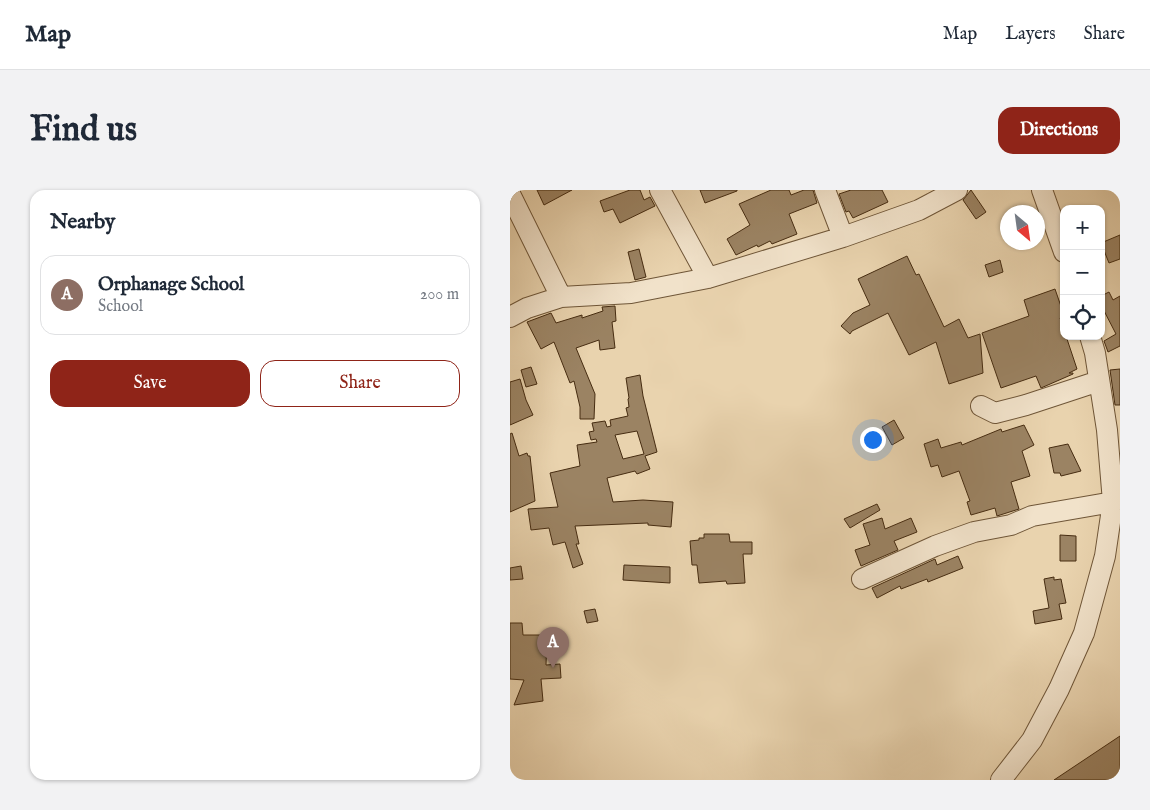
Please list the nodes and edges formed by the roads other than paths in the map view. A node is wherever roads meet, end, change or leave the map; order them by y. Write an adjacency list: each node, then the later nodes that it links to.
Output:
1 (660, 190): 8 (street)
2 (825, 190): 6 (street)
3 (957, 190): 6 (street)
4 (1042, 190): 7 (street)
5 (510, 194): 9 (street)
6 (843, 237): 8 (street)
7 (1063, 250)
8 (708, 278): 9 (street)
9 (562, 297): 10 (street)
10 (510, 317)
11 (1091, 340): 12 (street)
12 (1099, 381): 13 (street); 14 (street)
13 (981, 406)
14 (1108, 430): 15 (street); 16 (street)
15 (1120, 446)
16 (1113, 502): 17 (street); 18 (street)
17 (862, 580)
18 (1001, 780)

